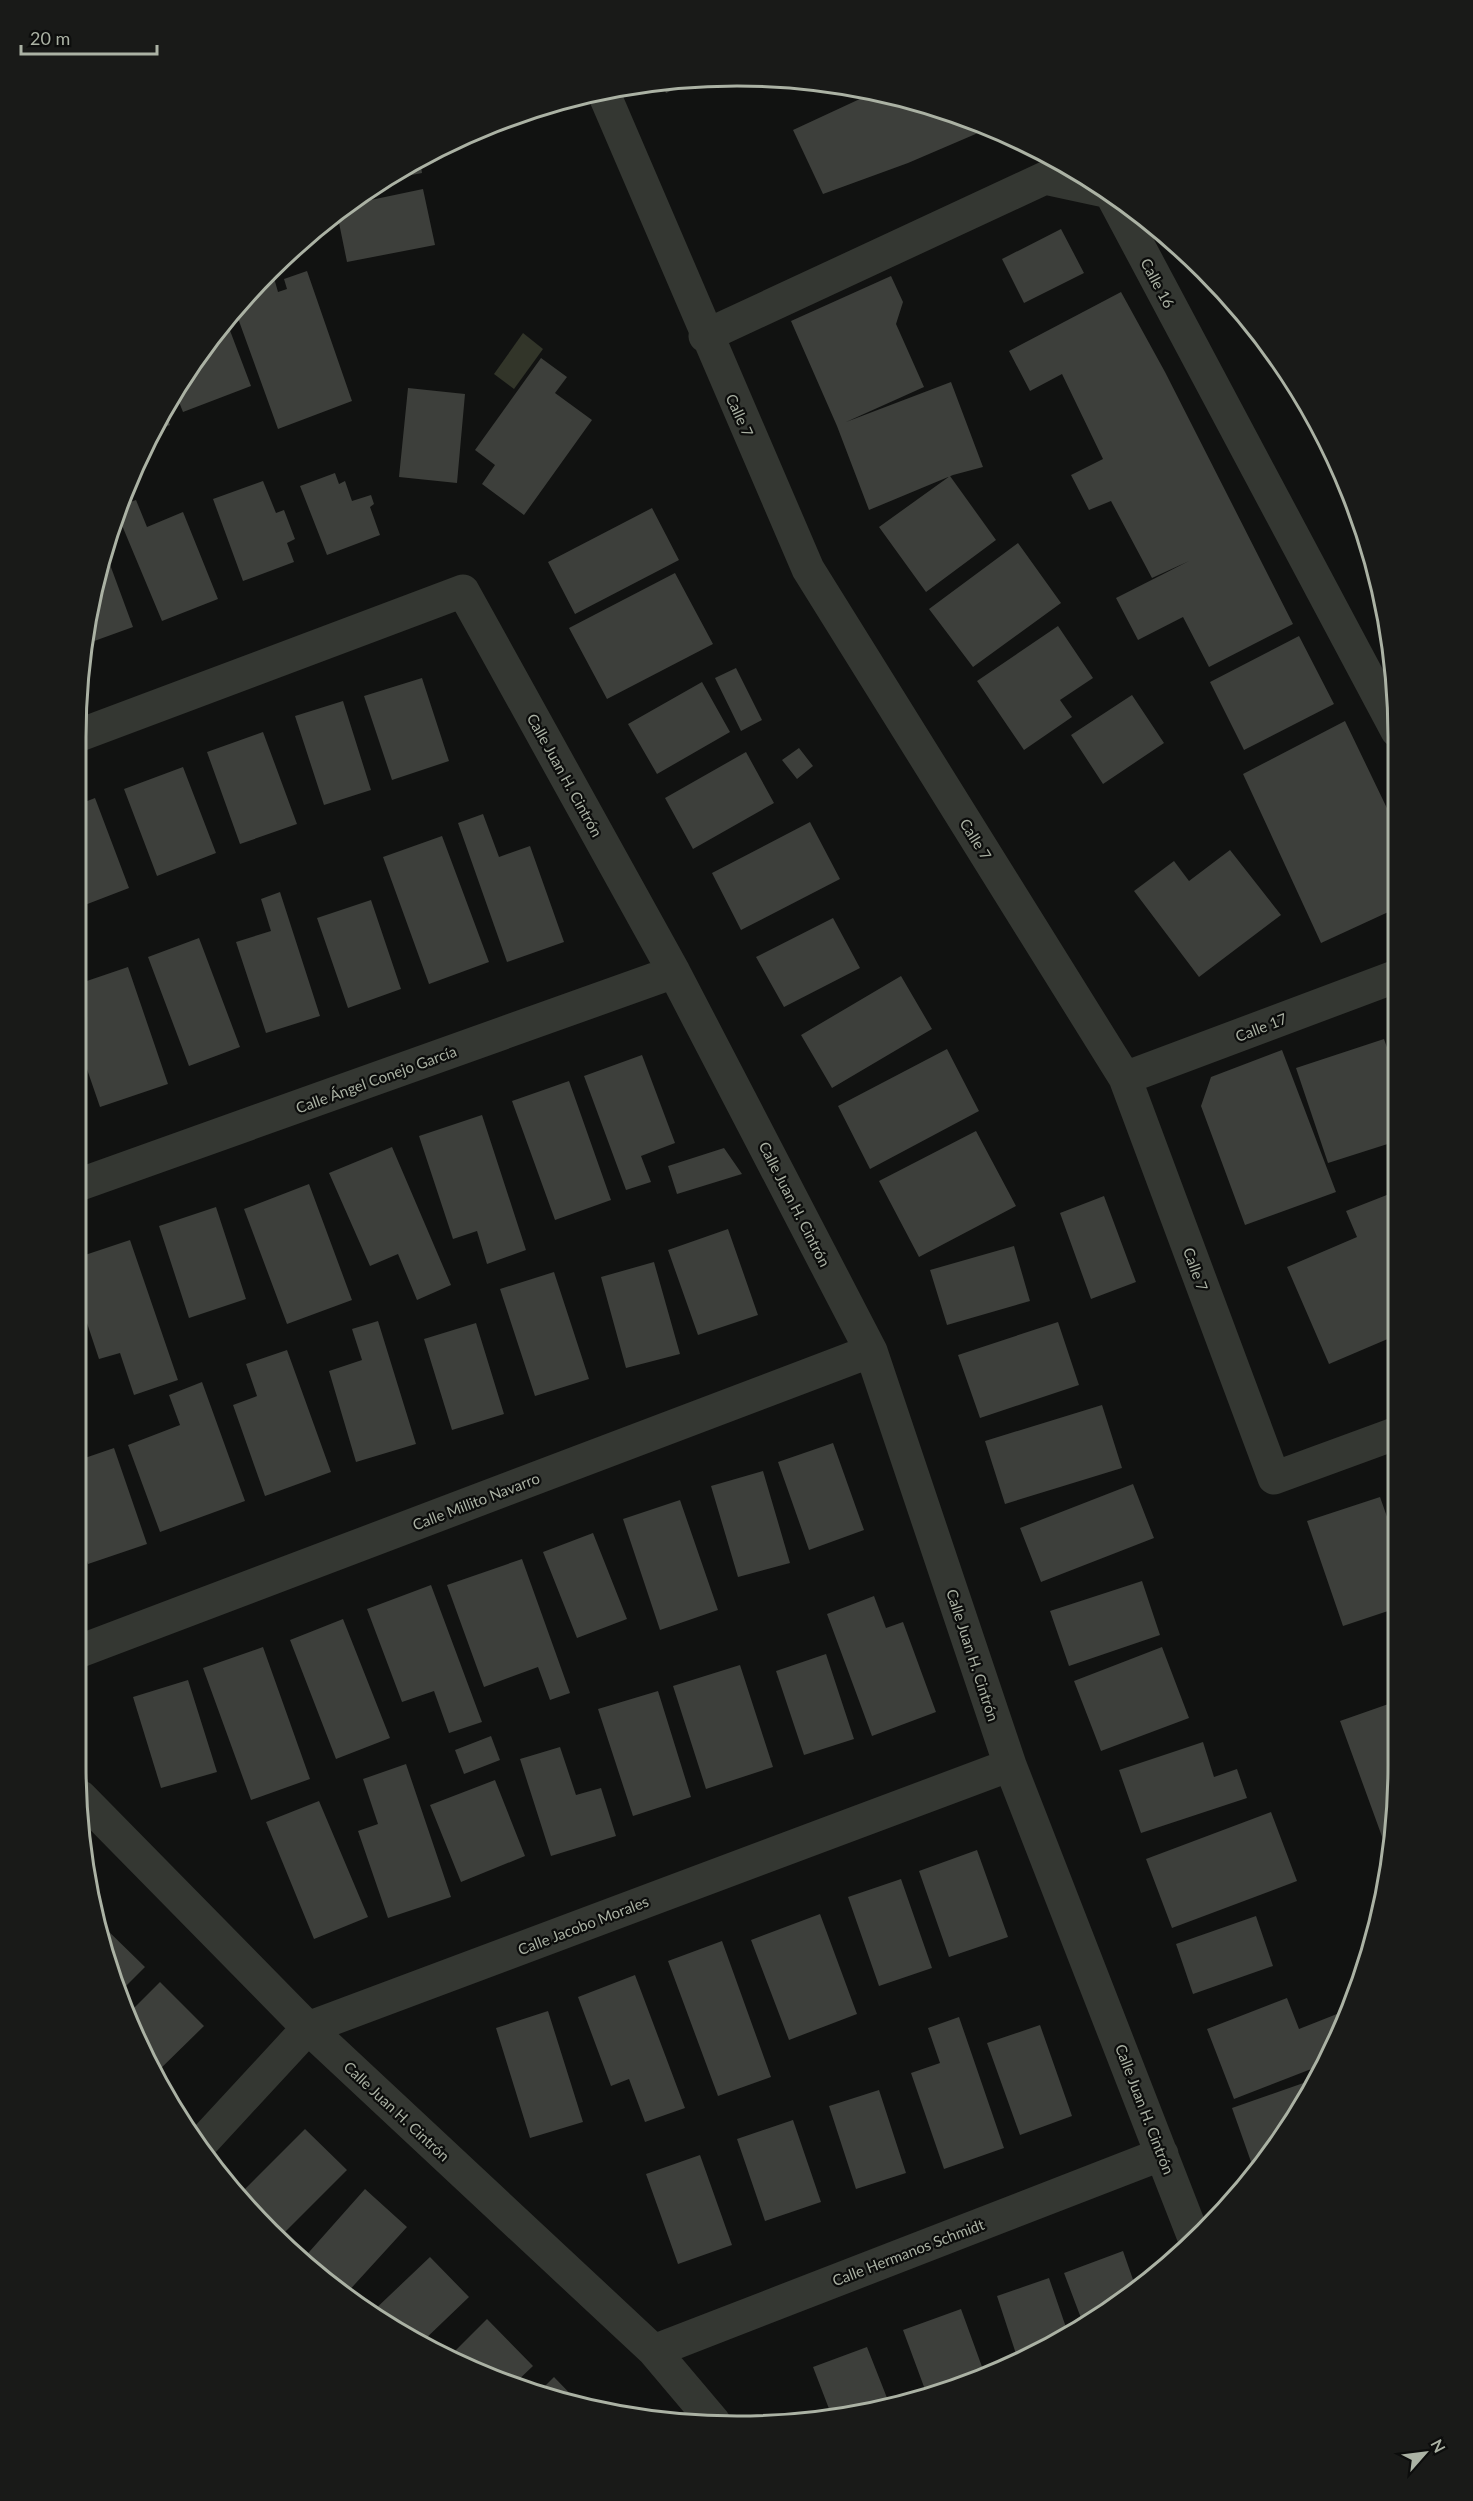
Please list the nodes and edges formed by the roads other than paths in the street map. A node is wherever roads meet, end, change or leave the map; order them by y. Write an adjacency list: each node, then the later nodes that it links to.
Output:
1 (606, 99): 4 (street, Calle 7)
2 (1084, 186): 4 (street, Calle 16)
3 (1120, 211): 5 (street, Calle 16)
4 (705, 336): 9 (street, Calle 7)
5 (1387, 714)
6 (86, 733): 7 (street, Calle Juan H. Cintrón)
7 (674, 972): 10 (street, Calle Ángel Conejo García); 11 (street, Calle Juan H. Cintrón)
8 (1388, 979): 9 (street, Calle 17)
9 (1125, 1078): 12 (street, Calle 7)
10 (86, 1182)
11 (871, 1351): 13 (street, Calle Millito Navarro); 14 (street, Calle Juan H. Cintrón)
12 (1388, 1436)
13 (86, 1649)
14 (1010, 1765): 16 (street, Calle Jacobo Morales); 18 (street, Calle Juan H. Cintrón)
15 (87, 1803): 16 (street, Calle Juan H. Cintrón)
16 (308, 2028): 17 (street, Calle Jacobo Morales); 20 (street, Calle Juan H. Cintrón)
17 (204, 2139)
18 (1162, 2154): 19 (street, Calle Juan H. Cintrón); 20 (street, Calle Hermanos Schmidt)
19 (1191, 2230)
20 (654, 2351): 21 (street, Calle Juan H. Cintrón)
21 (708, 2415)

